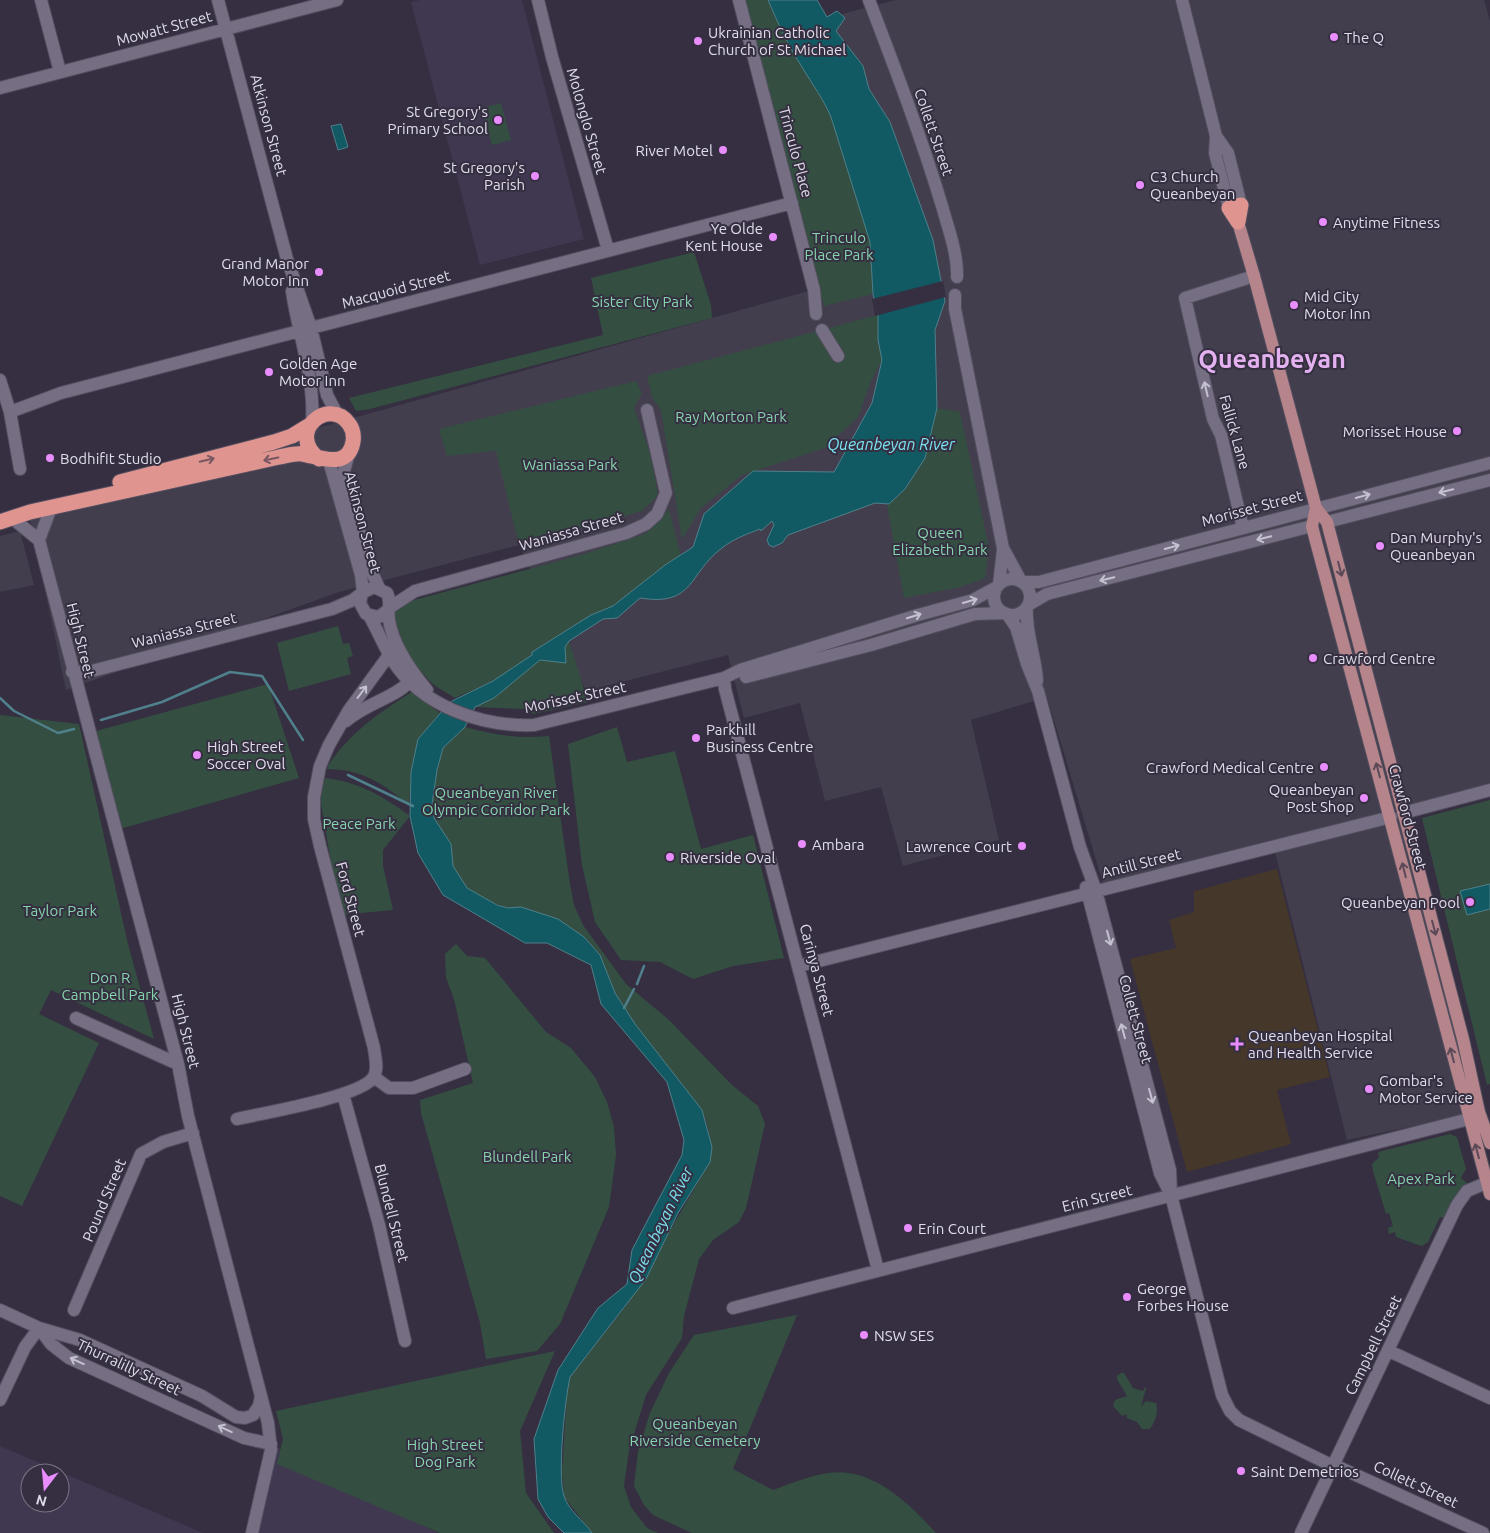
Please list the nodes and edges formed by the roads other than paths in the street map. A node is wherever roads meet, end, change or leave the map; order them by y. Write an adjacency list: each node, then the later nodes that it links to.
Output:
1 (41, 0): 9 (street)
2 (218, 0): 8 (street, Atkinson Street)
3 (337, 0): 8 (street, Mowatt Street)
4 (538, 0): 14 (street, Molonglo Street)
5 (739, 0): 11 (street, Trinculo Place)
6 (868, 0): 17 (street, Collett Street)
7 (1182, 0): 12 (street, Crawford Street)
8 (224, 29): 9 (street, Mowatt Street); 15 (street, Atkinson Street)
9 (60, 72): 10 (street, Mowatt Street)
10 (0, 88)
11 (792, 203): 14 (street, Macquoid Street); 19 (street, Trinculo Place)
12 (1235, 206): 13 (highway, Crawford Street)
13 (1238, 222): 16 (main road, Crawford Street)
14 (608, 250): 20 (street, Macquoid Street)
15 (287, 259): 20 (street, Atkinson Street); 22 (street, Atkinson Street)
16 (1254, 276): 35 (main road, Crawford Street); 39 (street, Fallick Lane, one-way to 16)
17 (957, 277)
18 (955, 295): 41 (street)
19 (816, 314)
20 (311, 328): 22 (street, Macquoid Street); 27 (street, Atkinson Street)
21 (822, 330): 23 (street)
22 (298, 332): 26 (street, Macquoid Street); 28 (street, Atkinson Street)
23 (838, 356)
24 (0, 380): 26 (street)
25 (646, 410): 45 (street, Waniassa Street)
26 (10, 412): 32 (street)
27 (338, 416): 28 (highway); 29 (highway)
28 (311, 423): 30 (highway); 36 (highway, one-way to 28)
29 (350, 450): 30 (highway); 44 (street, Atkinson Street)
30 (324, 460): 34 (highway, one-way to 34); 46 (street, Atkinson Street)
31 (1490, 463): 35 (street, Morisset Street, one-way to 31)
32 (20, 469)
33 (1490, 480): 37 (street, one-way to 37)
34 (51, 508): 36 (highway); 40 (street)
35 (1316, 508): 37 (main road, Crawford Street); 38 (main road, Crawford Street); 39 (street, Morisset Street)
36 (4, 518): 40 (street)
37 (1327, 522): 38 (main road); 65 (main road, Crawford Street, one-way to 65)
38 (1312, 526): 47 (street, one-way to 47); 65 (main road, Crawford Street, one-way to 38)
39 (1244, 528): 42 (street, Morisset Street, one-way to 39)
40 (39, 540): 58 (street, High Street)
41 (1003, 548): 42 (street); 43 (street)
42 (1022, 581): 43 (street); 47 (street)
43 (998, 586): 50 (street); 52 (street, Morisset Street, one-way to 43)
44 (380, 588): 45 (street, Waniassa Street); 46 (street); 48 (street)
45 (416, 591): 48 (street, Waniassa Street)
46 (363, 593): 49 (street, Waniassa Street); 51 (street)
47 (1028, 606): 50 (street); 61 (street, Collett Street)
48 (388, 609): 51 (street); 57 (street)
49 (332, 610): 51 (street, Waniassa Street); 58 (street, Waniassa Street)
50 (1006, 613): 53 (street, Morisset Street); 61 (street, Collett Street)
51 (369, 616): 55 (street)
52 (880, 627): 53 (street); 54 (street, Morisset Street)
53 (861, 648): 56 (street, Morisset Street)
54 (801, 652): 56 (street); 59 (street, Morisset Street)
55 (389, 655): 60 (street); 63 (street, Ford Street, one-way to 55)
56 (828, 656): 59 (street, Morisset Street)
57 (404, 658): 60 (street); 62 (street, Morisset Street)
58 (72, 672): 69 (street, High Street)
59 (724, 678): 62 (street, Morisset Street); 67 (street, Carinya Street)
60 (409, 682): 62 (street, Morisset Street); 63 (street, Ford Street)
61 (1038, 691): 66 (street, Collett Street)
62 (435, 699)
63 (338, 730): 71 (street, Ford Street)
64 (1490, 790): 65 (street, Antill Street)
65 (1397, 815): 66 (street, Antill Street); 73 (main road, Crawford Street)
66 (1092, 893): 67 (street, Antill Street); 78 (street, Collett Street)
67 (799, 966): 79 (street, Carinya Street)
68 (76, 1018): 69 (street)
69 (178, 1064): 75 (street, High Street)
70 (466, 1069): 71 (street)
71 (374, 1077): 72 (street)
72 (343, 1094): 74 (street); 84 (street, Blundell Street)
73 (1479, 1114): 76 (main road, Crawford Street); 77 (main road, Crawford Street, one-way to 73); 78 (street, Erin Street)
74 (237, 1119)
75 (192, 1133): 82 (street, Pound Street); 86 (street, High Street)
76 (1490, 1143)
77 (1488, 1188): 85 (street, Campbell Street)
78 (1171, 1195): 79 (street, Erin Street); 92 (street, Collett Street)
79 (878, 1270): 80 (street, Erin Street)
80 (733, 1308)
81 (0, 1310): 83 (street, Thurralilly Street)
82 (74, 1310)
83 (39, 1328): 87 (street, Thurralilly Street); 89 (street); 90 (street, Thurralilly Street, one-way to 83)
84 (405, 1341)
85 (1389, 1351): 88 (street); 92 (street, Campbell Street)
86 (260, 1391): 87 (street, Thurralilly Street); 91 (street, High Street)
87 (195, 1393): 90 (street, Thurralilly Street)
88 (1490, 1398)
89 (0, 1400)
90 (186, 1412): 91 (street, Thurralilly Street, one-way to 90)
91 (271, 1444): 93 (street, High Street)
92 (1334, 1465): 94 (street, Campbell Street); 95 (street, Collett Street)
93 (252, 1533)
94 (1301, 1533)
95 (1484, 1533)

